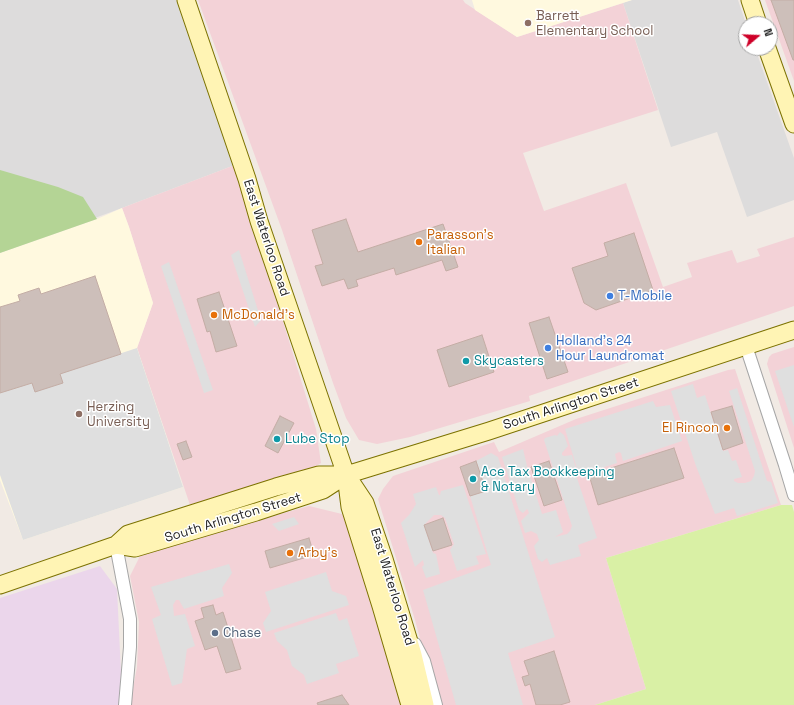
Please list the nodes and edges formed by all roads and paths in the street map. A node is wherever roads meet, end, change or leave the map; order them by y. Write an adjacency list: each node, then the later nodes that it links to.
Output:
1 (186, 0): 8 (main road, East Waterloo Road)
2 (750, 0): 3 (main road)
3 (755, 16)
4 (770, 56): 5 (main road)
5 (794, 124)
6 (794, 330): 7 (main road, South Arlington Street)
7 (746, 346): 8 (main road, South Arlington Street); 9 (street)
8 (346, 475): 10 (main road, South Arlington Street); 12 (main road, East Waterloo Road); 14 (main road, East Waterloo Road)
9 (794, 495)
10 (116, 545): 11 (main road, South Arlington Street); 13 (street)
11 (0, 585)
12 (406, 630): 15 (main road, East Waterloo Road); 16 (street)
13 (125, 705)
14 (410, 705)
15 (425, 705)
16 (436, 705)

